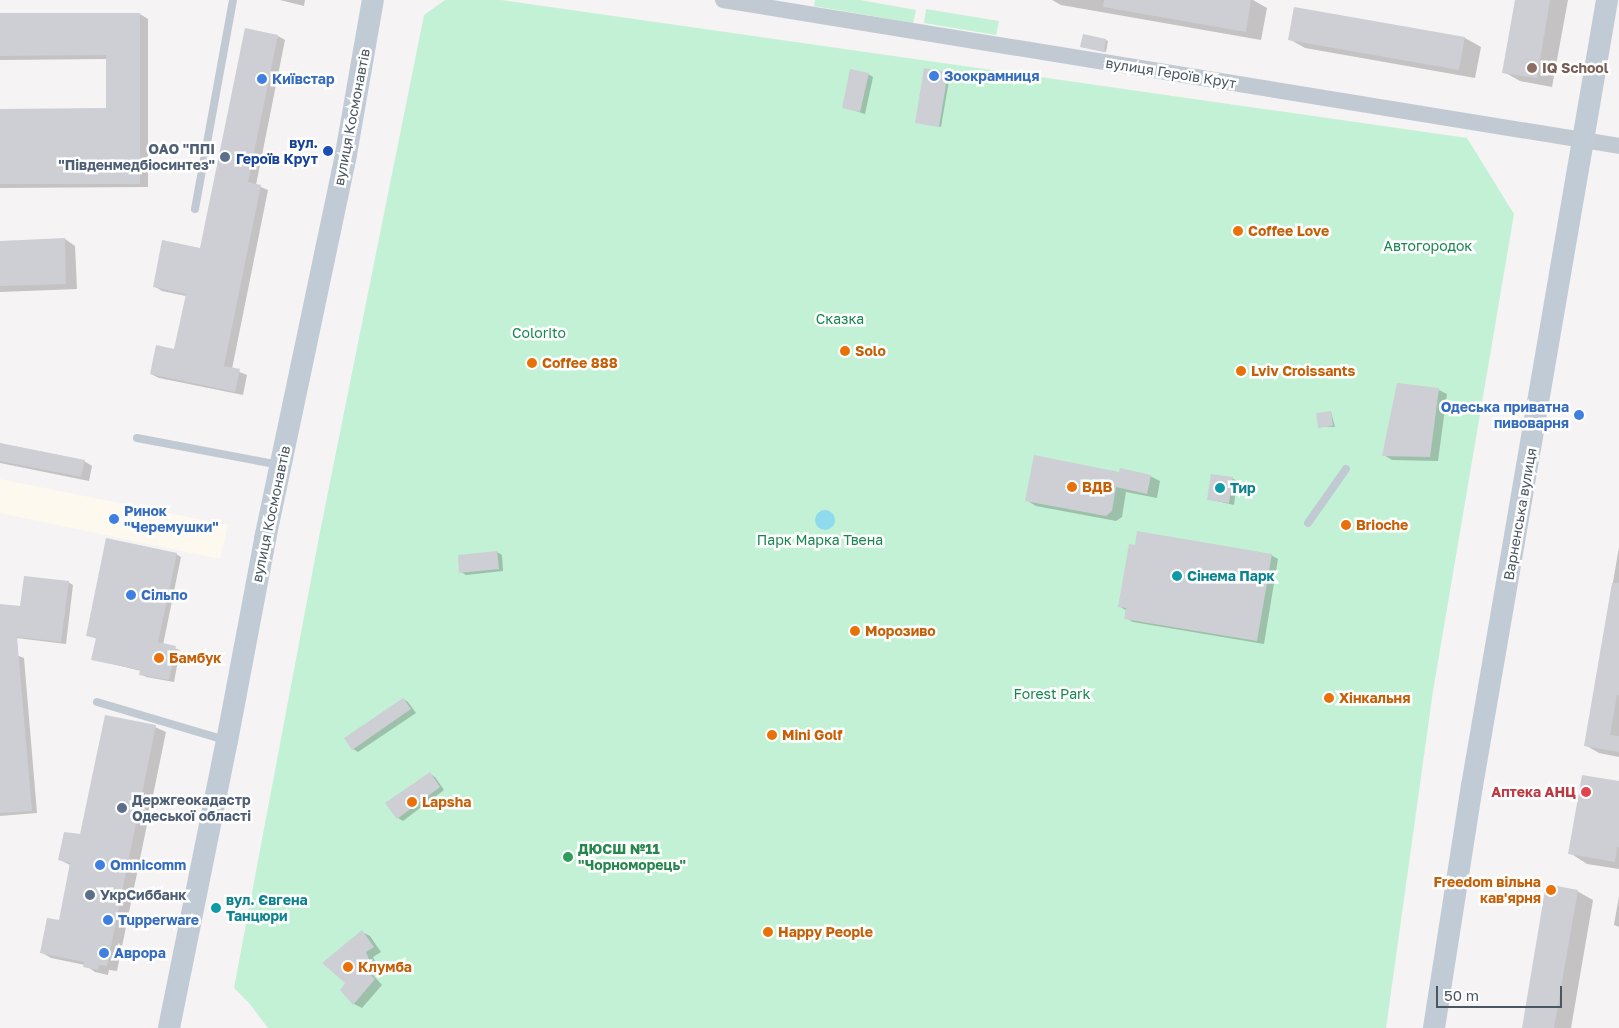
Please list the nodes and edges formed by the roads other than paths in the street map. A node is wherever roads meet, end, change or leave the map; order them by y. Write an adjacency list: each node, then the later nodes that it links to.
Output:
1 (233, 0): 7 (lane)
2 (373, 0): 9 (main road, вулиця Космонавтів)
3 (723, 0): 5 (street, вулиця Героїв Крут)
4 (1607, 0): 5 (main road, Варненська вулиця)
5 (1584, 140): 6 (street, вулиця Героїв Крут); 15 (main road, Варненська вулиця)
6 (1619, 146)
7 (195, 209)
8 (137, 438): 9 (lane)
9 (281, 466): 13 (main road, вулиця Космонавтів)
10 (1346, 469): 11 (lane)
11 (1308, 523)
12 (96, 702): 13 (lane)
13 (227, 741): 14 (main road, вулиця Космонавтів)
14 (169, 1028)
15 (1434, 1028)

